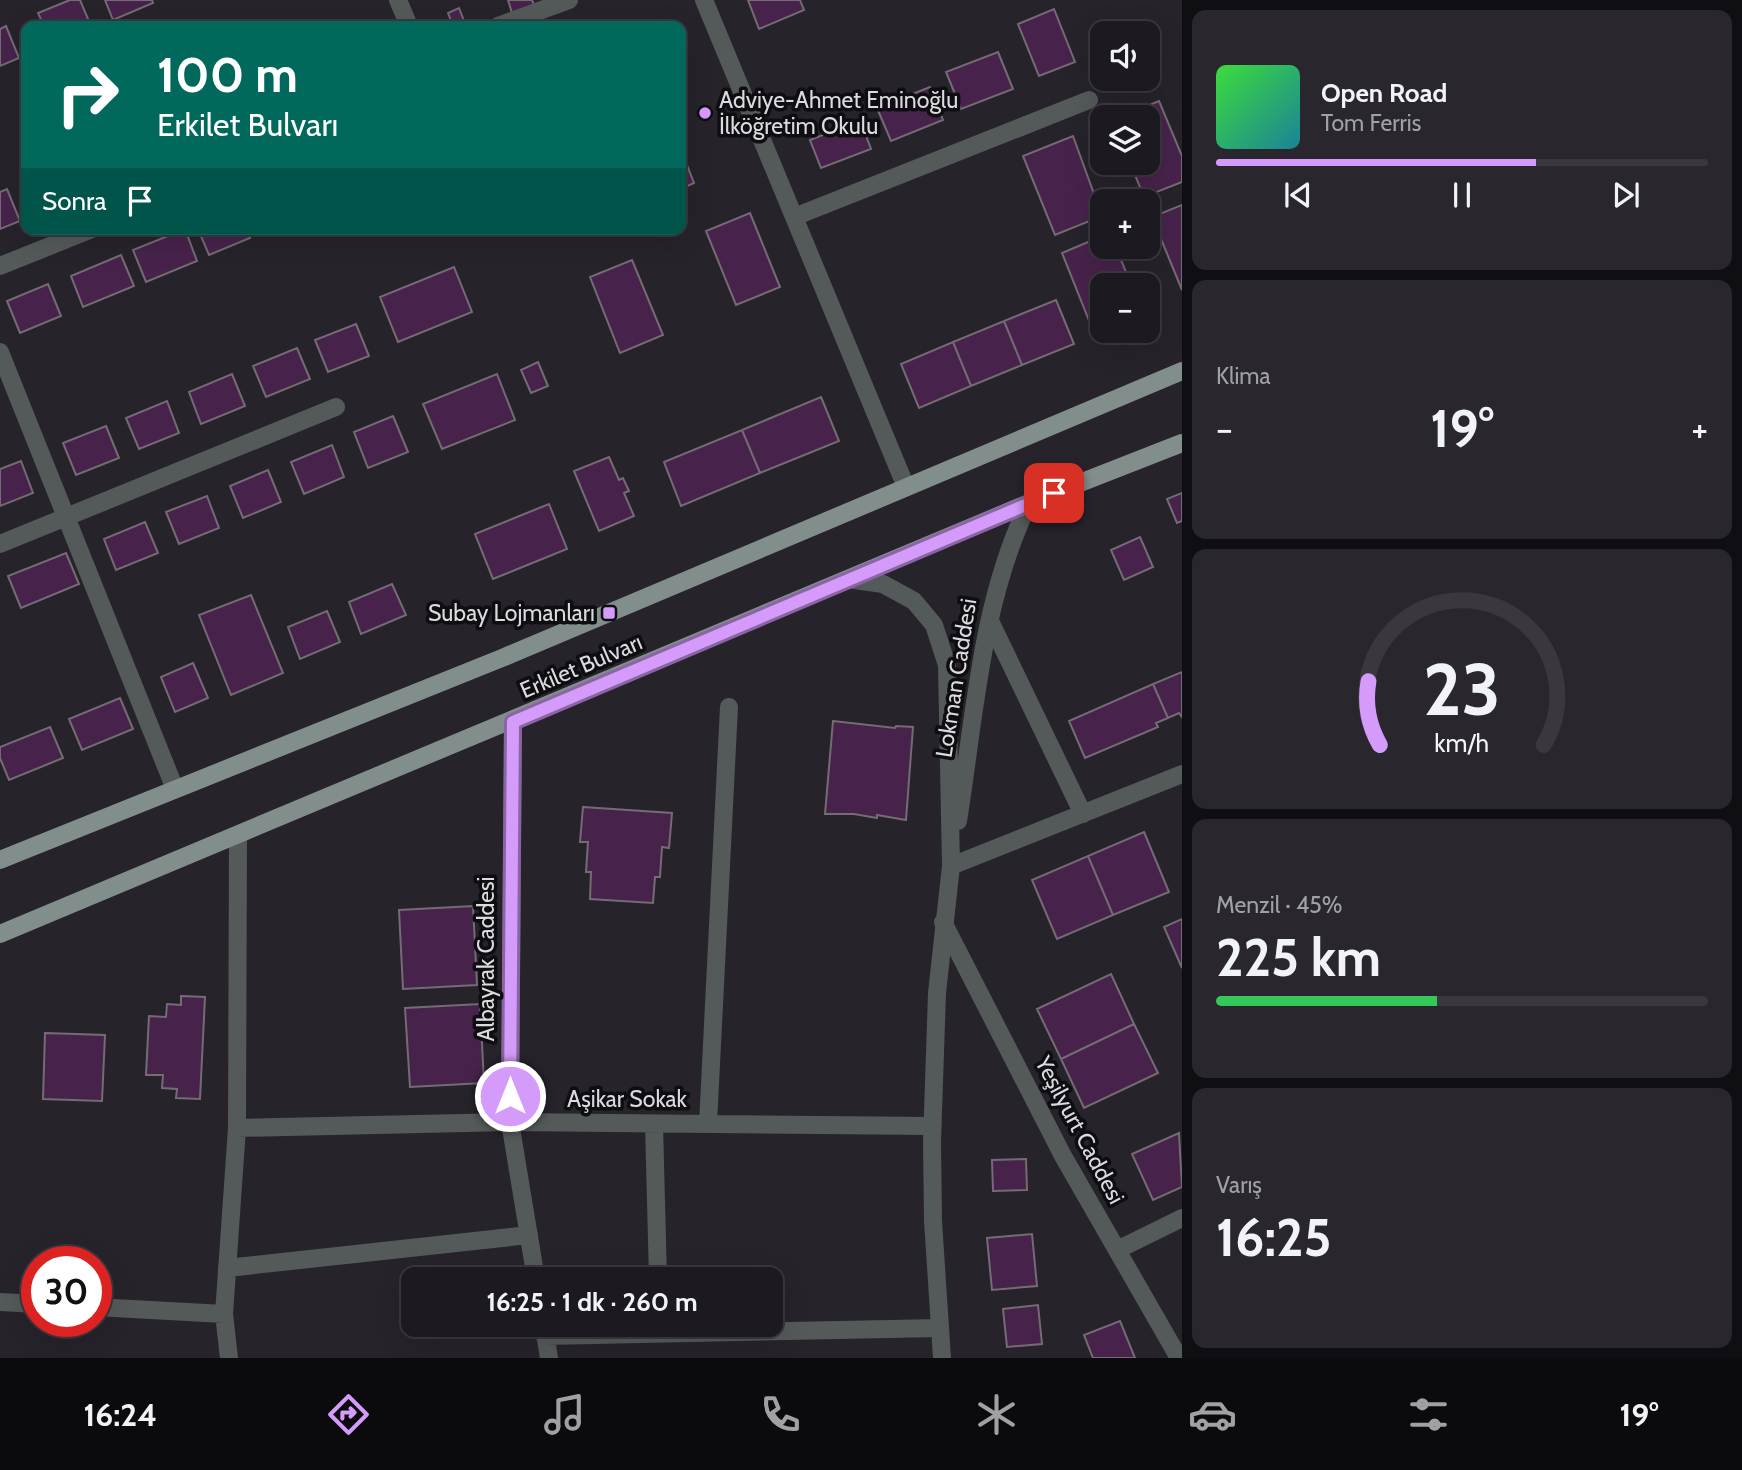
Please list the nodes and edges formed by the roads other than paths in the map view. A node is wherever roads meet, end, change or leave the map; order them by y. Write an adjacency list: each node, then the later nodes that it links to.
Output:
1 (398, 0): 4 (street)
2 (569, 0): 5 (street)
3 (704, 0): 7 (street)
4 (407, 21)
5 (512, 21)
6 (1089, 100): 7 (street)
7 (794, 217): 14 (street)
8 (77, 235): 9 (street)
9 (0, 266)
10 (0, 352): 16 (street)
11 (1182, 371): 14 (main road, Erkilet Bulvarı)
12 (336, 407): 16 (street)
13 (1182, 443): 15 (main road, Erkilet Bulvarı)
14 (906, 487): 23 (main road, Erkilet Bulvarı)
15 (1028, 503): 18 (main road, Erkilet Bulvarı); 19 (street, Lokman Caddesi)
16 (66, 517): 17 (street); 23 (street)
17 (0, 544)
18 (848, 579): 21 (main road, Erkilet Bulvarı); 27 (street)
19 (990, 621): 24 (street); 27 (street, Lokman Caddesi)
20 (729, 707): 32 (street)
21 (513, 722): 25 (main road, Erkilet Bulvarı); 30 (street, Albayrak Caddesi)
22 (1182, 774): 24 (street)
23 (176, 789): 26 (main road, Erkilet Bulvarı)
24 (1083, 814): 27 (street)
25 (238, 835): 29 (main road, Erkilet Bulvarı); 34 (street)
26 (0, 860)
27 (951, 866): 28 (street)
28 (943, 922): 33 (street); 37 (street, Yeşilyurt Caddesi)
29 (0, 934)
30 (510, 1122): 31 (street, Aşikar Sokak); 34 (street, Aşikar Sokak); 36 (street, Albayrak Caddesi)
31 (654, 1124): 32 (street, Aşikar Sokak); 39 (street)
32 (708, 1124): 33 (street, Aşikar Sokak)
33 (932, 1126): 45 (street)
34 (237, 1128): 40 (street)
35 (1182, 1218): 37 (street)
36 (529, 1235): 38 (street, Albayrak Caddesi); 40 (street)
37 (1117, 1250): 51 (street, Yeşilyurt Caddesi)
38 (534, 1267)
39 (659, 1267)
40 (227, 1269): 44 (street)
41 (0, 1303): 42 (street)
42 (21, 1304)
43 (112, 1308): 44 (street)
44 (224, 1314): 48 (street)
45 (940, 1328): 46 (street); 50 (street)
46 (783, 1329)
47 (546, 1337): 49 (street)
48 (229, 1358)
49 (549, 1358)
50 (942, 1358)
51 (1179, 1358)

